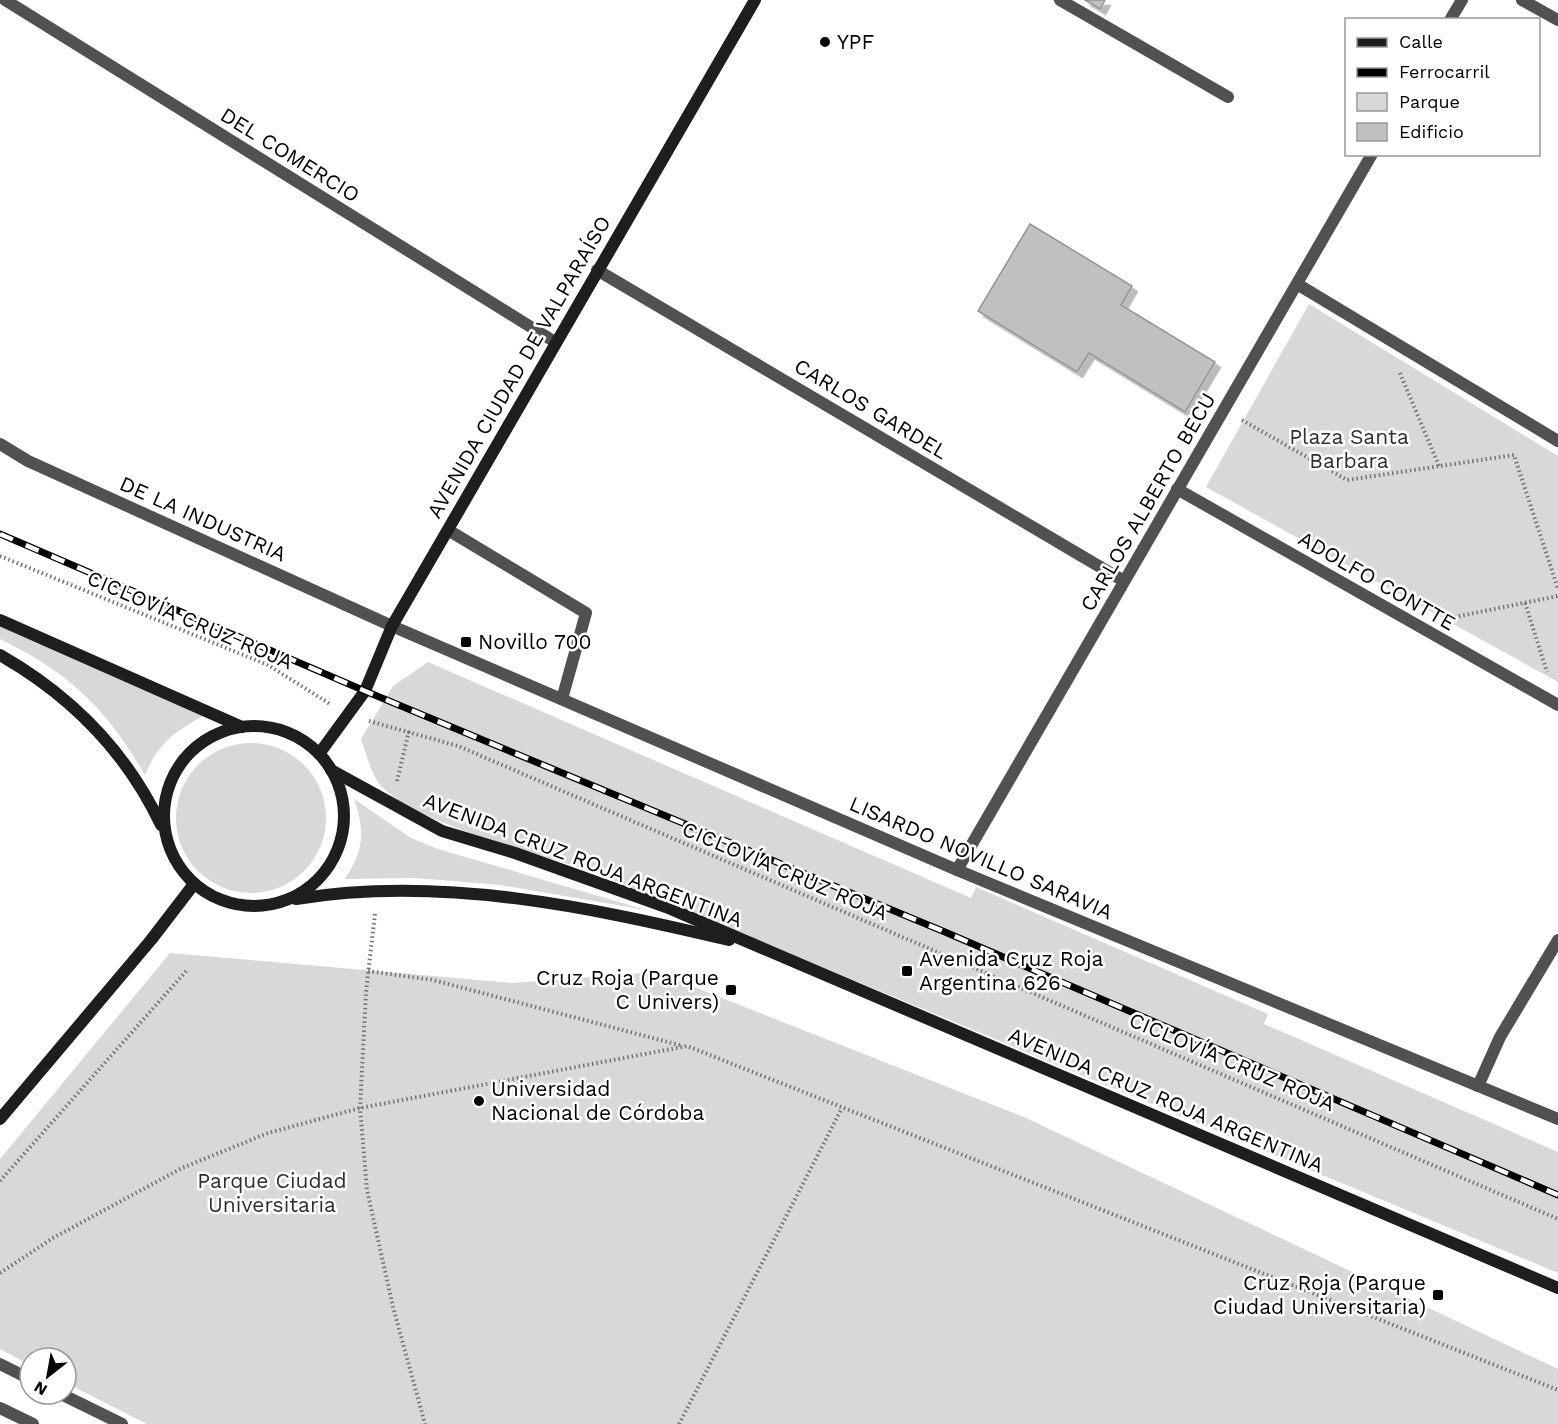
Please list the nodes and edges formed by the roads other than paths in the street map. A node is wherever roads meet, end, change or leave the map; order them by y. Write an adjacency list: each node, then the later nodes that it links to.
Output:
1 (5, 0): 12 (street, DEL COMERCIO)
2 (755, 0): 10 (main road, AVENIDA CIUDAD DE VALPARAÍSO)
3 (1060, 0): 8 (street)
4 (1461, 0): 6 (street)
5 (1522, 0): 7 (street)
6 (1451, 18)
7 (1558, 20)
8 (1228, 97)
9 (1371, 156): 11 (street, CARLOS ALBERTO BECU)
10 (597, 270): 12 (main road, AVENIDA CIUDAD DE VALPARAÍSO); 17 (street, CARLOS GARDEL)
11 (1297, 284): 13 (street); 15 (street, CARLOS ALBERTO BECU)
12 (555, 342): 16 (main road, AVENIDA CIUDAD DE VALPARAÍSO)
13 (1558, 441)
14 (0, 444): 19 (street, DE LA INDUSTRIA)
15 (1177, 489): 17 (street, CARLOS ALBERTO BECU); 22 (street, ADOLFO CONTTE)
16 (447, 530): 19 (main road, AVENIDA CIUDAD DE VALPARAÍSO); 21 (street)
17 (1124, 581): 27 (street, CARLOS ALBERTO BECU)
18 (0, 620): 23 (main road)
19 (392, 626): 21 (street, LISARDO NOVILLO SARAVIA); 24 (main road, AVENIDA CIUDAD DE VALPARAÍSO)
20 (0, 655): 26 (main road)
21 (562, 699): 27 (street, LISARDO NOVILLO SARAVIA)
22 (1558, 704)
23 (242, 727): 24 (main road); 26 (main road)
24 (319, 754): 25 (main road)
25 (331, 770): 29 (main road); 31 (main road, AVENIDA CRUZ ROJA ARGENTINA)
26 (165, 832): 28 (main road)
27 (957, 870): 32 (street, LISARDO NOVILLO SARAVIA)
28 (194, 884): 29 (main road); 33 (main road)
29 (286, 900): 31 (main road, AVENIDA CRUZ ROJA ARGENTINA)
30 (1558, 940): 32 (street)
31 (760, 948): 35 (main road, AVENIDA CRUZ ROJA ARGENTINA)
32 (1478, 1086): 34 (street, LISARDO NOVILLO SARAVIA)
33 (0, 1119)
34 (1558, 1119)
35 (1558, 1288)
36 (0, 1364): 37 (street)
37 (18, 1373)
38 (78, 1402): 41 (street)
39 (0, 1408): 40 (street)
40 (33, 1424)
41 (122, 1424)

